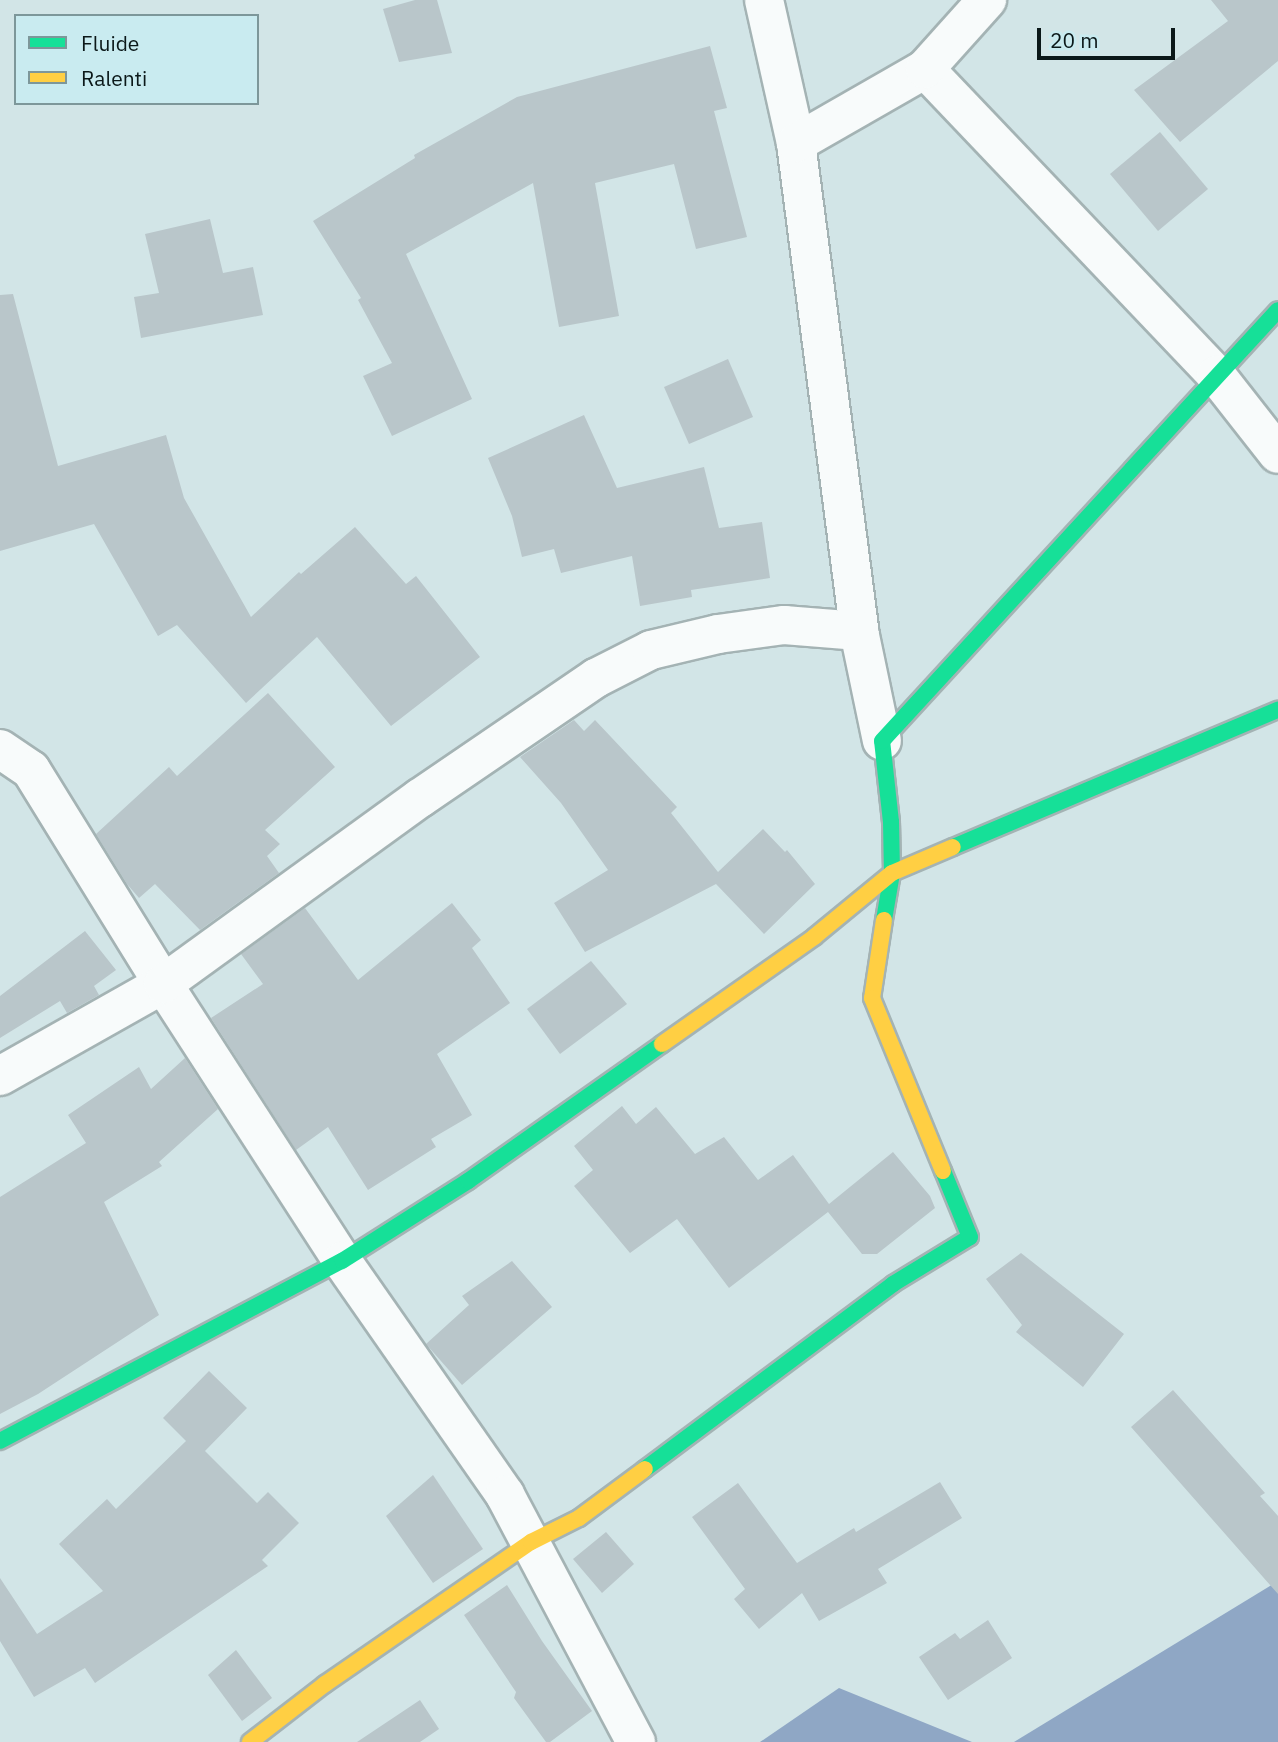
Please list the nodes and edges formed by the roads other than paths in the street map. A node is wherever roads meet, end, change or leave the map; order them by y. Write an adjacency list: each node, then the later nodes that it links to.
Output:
1 (764, 0): 4 (street)
2 (987, 0): 3 (street)
3 (925, 69): 4 (street); 6 (street)
4 (796, 143): 8 (street)
5 (1278, 310): 6 (street)
6 (1216, 375): 7 (street); 10 (street)
7 (1278, 454)
8 (859, 631): 10 (street); 13 (street)
9 (1278, 710): 12 (street)
10 (882, 741): 12 (street)
11 (0, 749): 13 (street)
12 (892, 873): 15 (street); 17 (street)
13 (163, 984): 14 (street); 15 (street)
14 (0, 1076)
15 (342, 1261): 16 (street); 17 (street)
16 (0, 1441)
17 (531, 1542): 18 (street); 19 (street)
18 (250, 1742)
19 (636, 1742)

